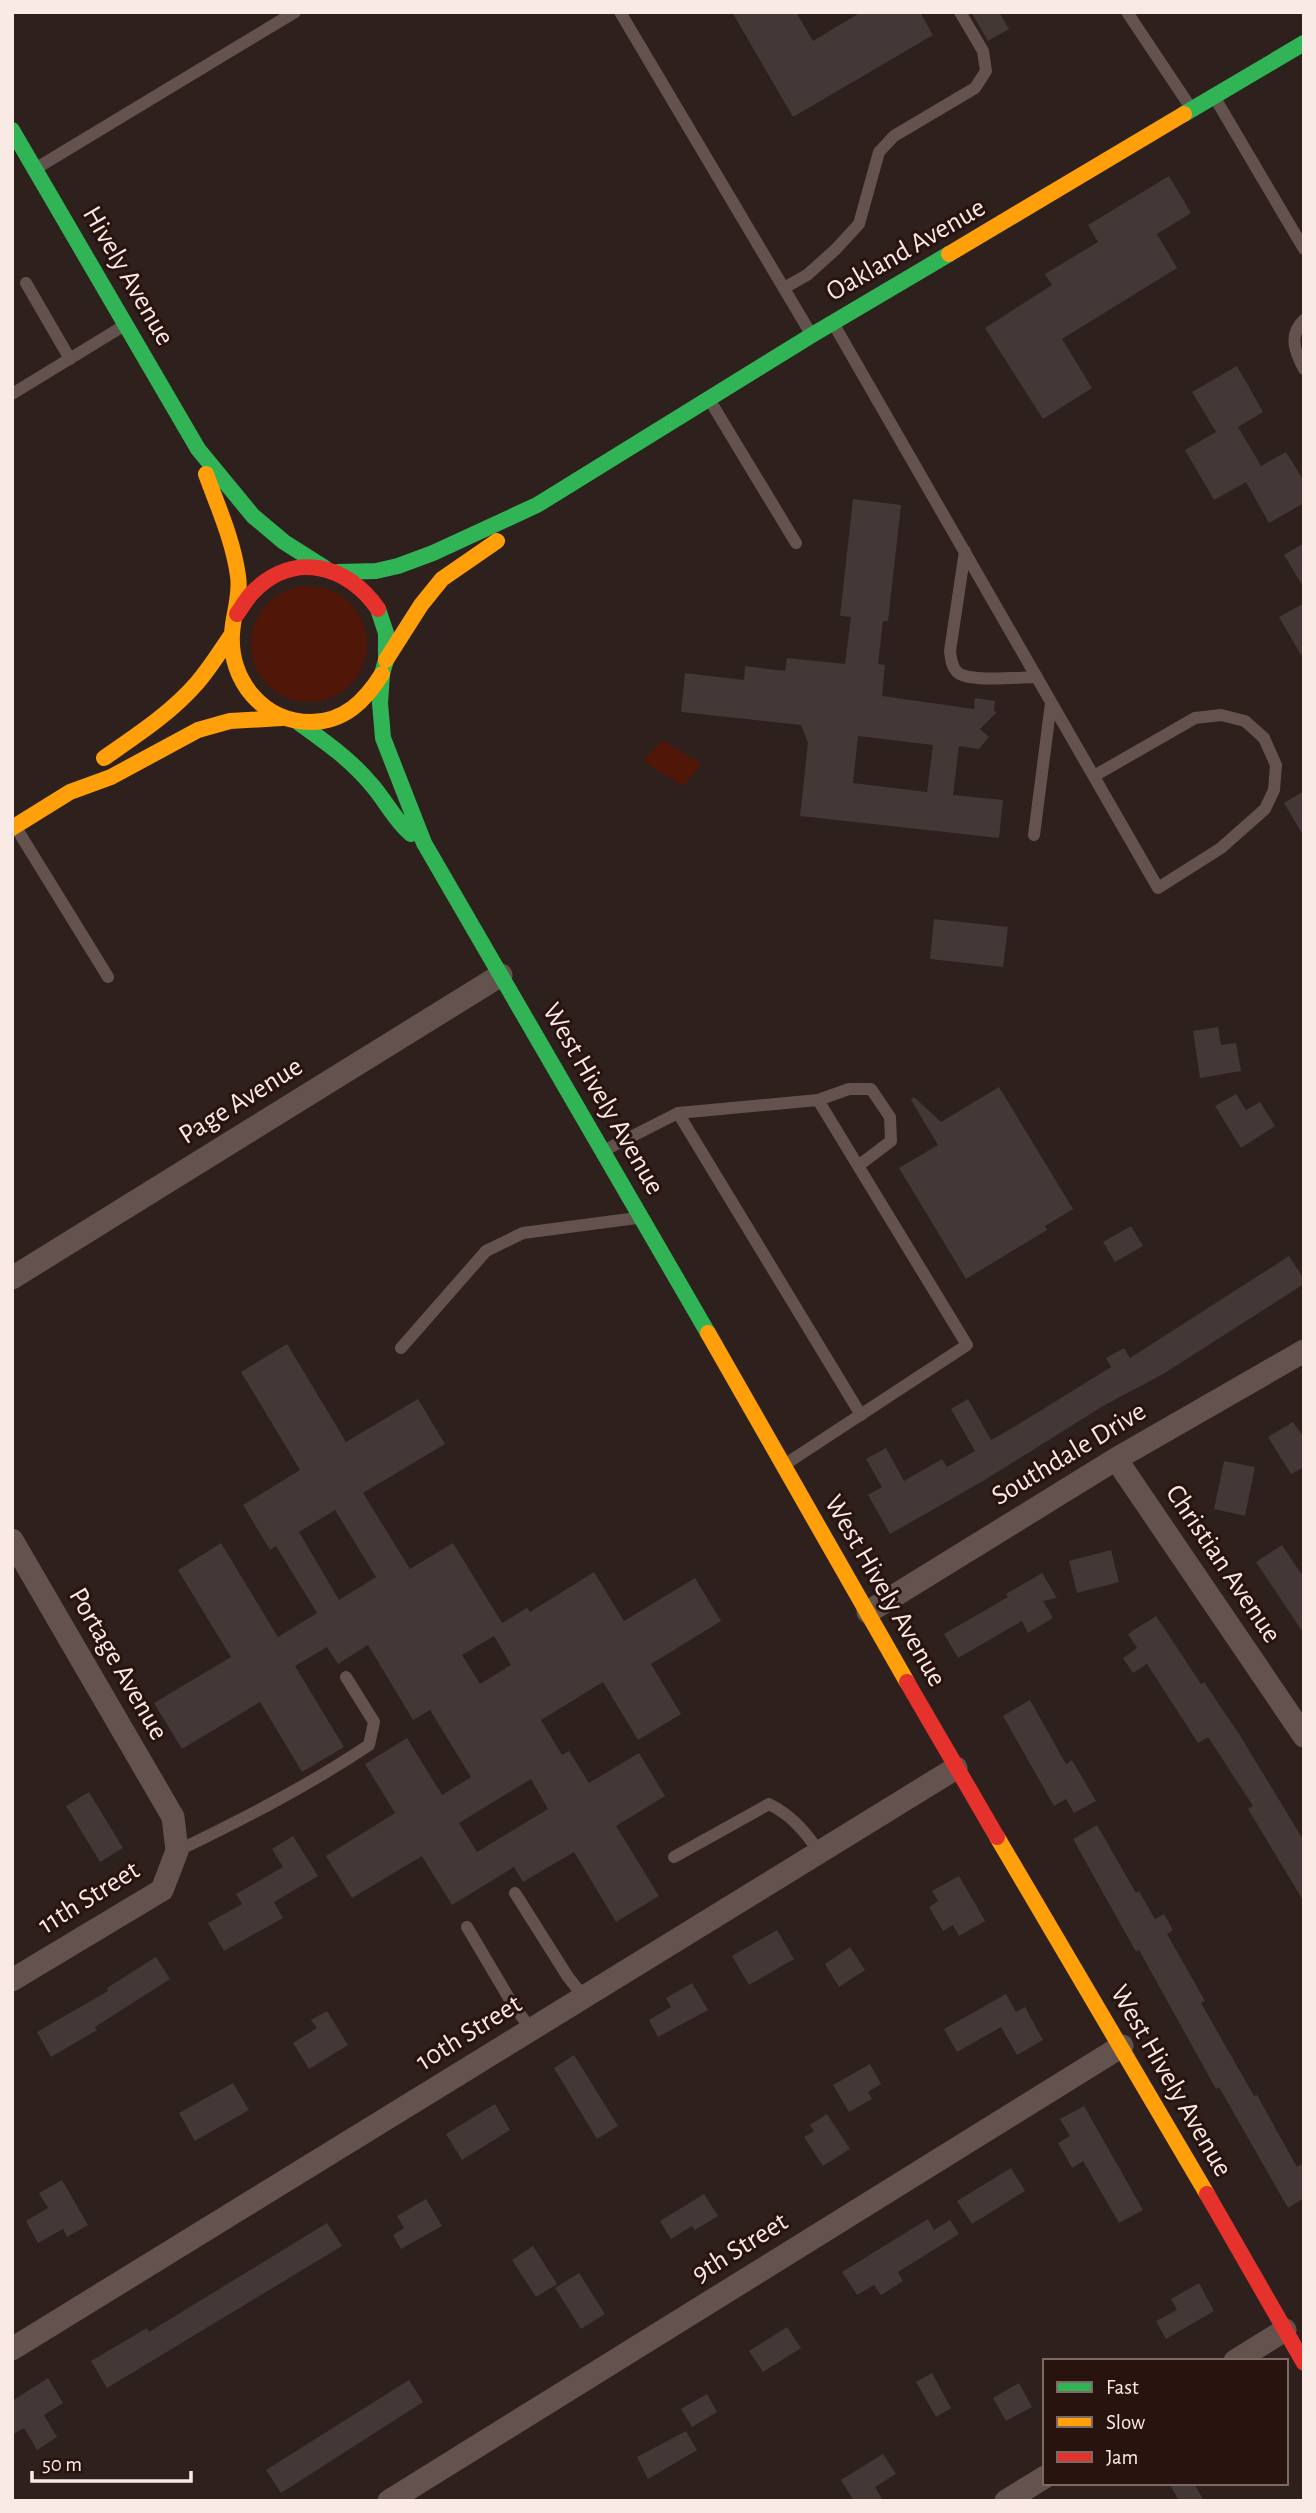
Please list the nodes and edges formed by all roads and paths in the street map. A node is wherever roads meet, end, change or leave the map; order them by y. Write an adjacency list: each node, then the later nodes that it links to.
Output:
1 (295, 12): 9 (lane)
2 (620, 12): 12 (lane)
3 (960, 12): 12 (lane)
4 (1127, 12): 7 (lane)
5 (1304, 44): 6 (street, Oakland Avenue)
6 (1215, 98): 7 (street, Oakland Avenue); 10 (lane)
7 (1193, 111): 14 (street, Oakland Avenue)
8 (12, 130): 9 (street, Hively Avenue)
9 (35, 169): 15 (street, Hively Avenue)
10 (1304, 249)
11 (26, 283): 17 (lane)
12 (784, 288): 16 (lane)
13 (1304, 320): 18 (lane)
14 (833, 323): 16 (street, Oakland Avenue); 24 (lane)
15 (126, 325): 17 (lane); 21 (street, Hively Avenue)
16 (812, 335): 20 (street, Oakland Avenue)
17 (70, 359): 19 (lane)
18 (1304, 369)
19 (12, 394)
20 (709, 399): 22 (street, Oakland Avenue); 23 (lane)
21 (198, 449): 25 (street, Hively Avenue); 26 (street, Hively Avenue)
22 (537, 505): 25 (street, Oakland Avenue); 28 (street, Oakland Avenue)
23 (796, 543)
24 (965, 551): 29 (lane); 29 (lane)
25 (331, 570): 26 (street, Hively Avenue); 28 (street, Hively Avenue)
26 (237, 614): 27 (street, Hively Avenue)
27 (232, 634): 31 (street, Hively Avenue); 33 (street)
28 (384, 667): 31 (street); 36 (street, Hively Avenue)
29 (1037, 677): 30 (lane)
30 (1051, 702): 32 (lane); 35 (lane)
31 (290, 721): 33 (street); 36 (street, Hively Avenue)
32 (1094, 776): 32 (lane)
33 (70, 792): 34 (street)
34 (13, 827): 38 (lane)
35 (1034, 835)
36 (424, 843): 37 (street, West Hively Avenue)
37 (501, 975): 41 (street, West Hively Avenue); 44 (street, Page Avenue)
38 (108, 977)
39 (818, 1100): 40 (lane); 42 (lane); 42 (lane)
40 (678, 1113): 41 (lane); 47 (lane)
41 (602, 1151): 43 (street, West Hively Avenue)
42 (858, 1166): 47 (lane)
43 (641, 1218): 45 (lane); 49 (street, West Hively Avenue)
44 (12, 1278)
45 (401, 1348)
46 (1304, 1351): 48 (street, Southdale Drive)
47 (861, 1415): 49 (lane)
48 (1116, 1459): 51 (street, Southdale Drive); 53 (street, Christian Avenue)
49 (783, 1466): 51 (street, West Hively Avenue)
50 (12, 1540): 55 (street, Portage Avenue)
51 (868, 1612): 54 (street, West Hively Avenue)
52 (345, 1677): 55 (lane)
53 (1304, 1737)
54 (956, 1768): 56 (street, 10th Street); 63 (street, West Hively Avenue)
55 (177, 1851): 60 (street, 11th Street)
56 (819, 1852): 57 (lane); 61 (street, 10th Street)
57 (674, 1857)
58 (515, 1893): 61 (lane)
59 (467, 1927): 62 (lane)
60 (12, 1980)
61 (583, 1997): 62 (street, 10th Street)
62 (531, 2029): 65 (street, 10th Street)
63 (1122, 2046): 64 (street, West Hively Avenue); 69 (street, 9th Street)
64 (1284, 2330): 66 (street); 67 (street, West Hively Avenue)
65 (12, 2349)
66 (1238, 2359)
67 (1304, 2363)
68 (1043, 2478): 70 (street)
69 (389, 2501)
70 (1006, 2501)

